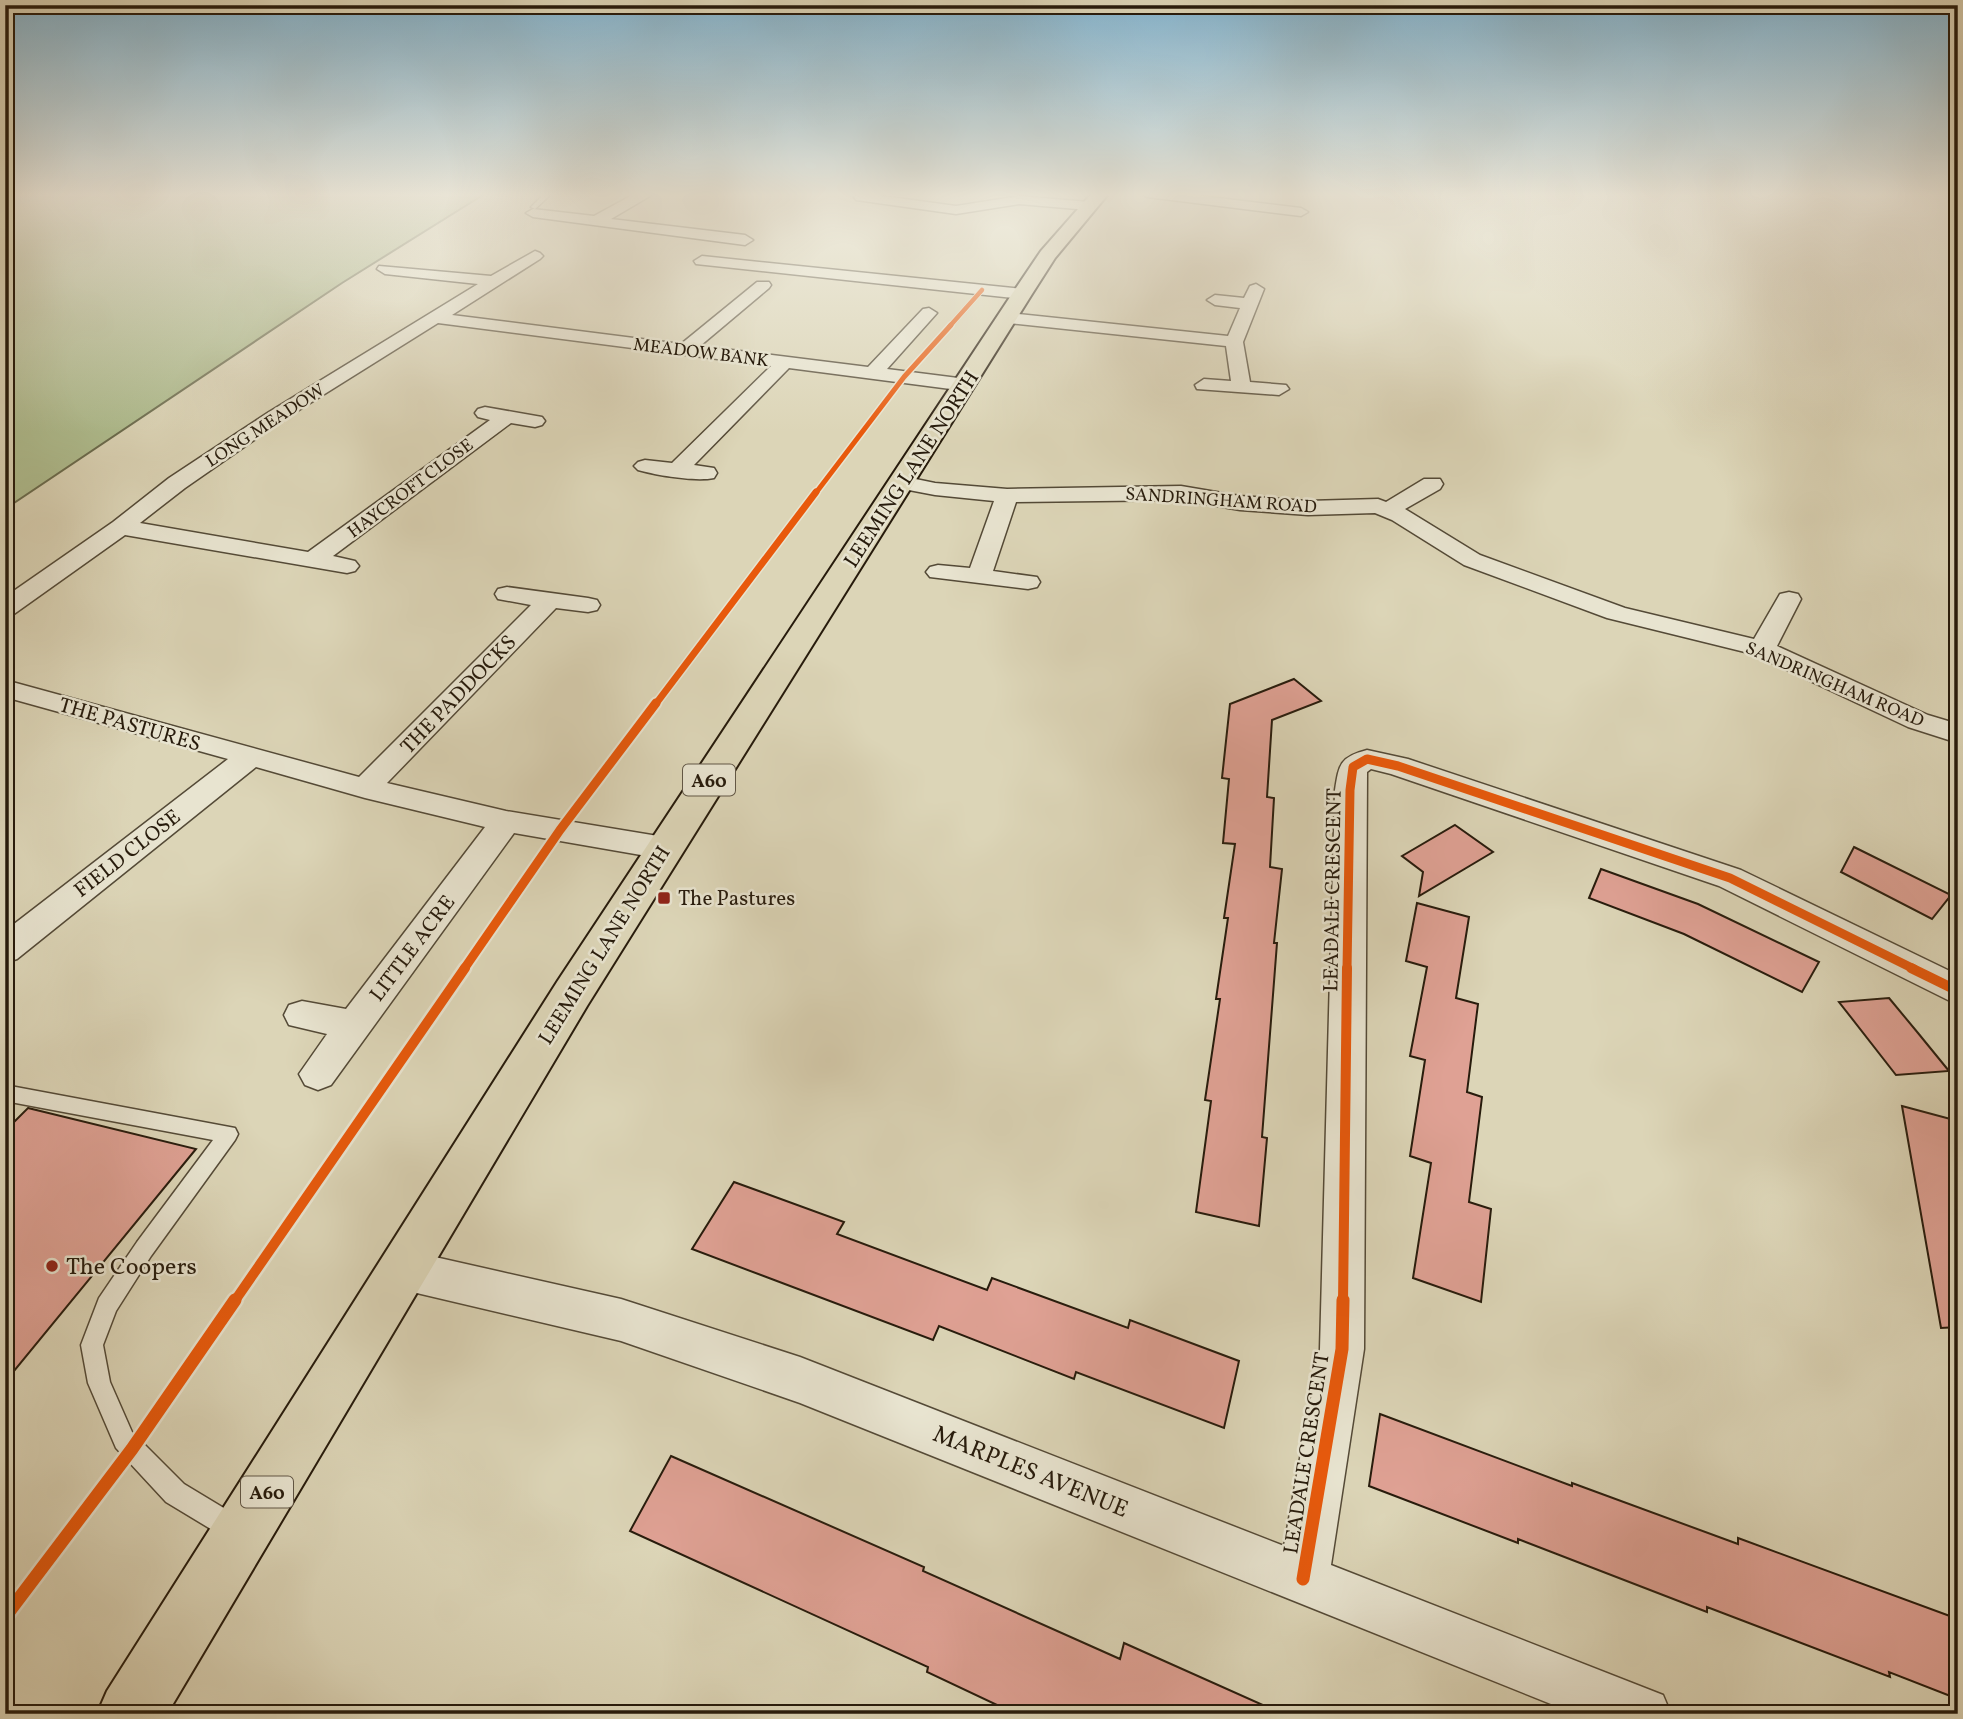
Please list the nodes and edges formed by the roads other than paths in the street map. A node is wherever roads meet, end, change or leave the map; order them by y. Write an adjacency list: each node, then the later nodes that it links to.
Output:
1 (393, 273): 5 (street)
2 (506, 273): 5 (street, LONG MEADOW)
3 (787, 273): 8 (street)
4 (1037, 273): 8 (highway, LEEMING LANE NORTH / A60)
5 (493, 281): 10 (street, LONG MEADOW)
6 (732, 292): 12 (street)
7 (1215, 300): 11 (street)
8 (1015, 306): 11 (street); 15 (highway, LEEMING LANE NORTH / A60)
9 (929, 313): 14 (street)
10 (436, 318): 12 (street, MEADOW BANK); 29 (street, LONG MEADOW)
11 (1234, 342): 17 (street)
12 (684, 350): 13 (street, MEADOW BANK)
13 (785, 362): 14 (street, MEADOW BANK); 23 (street)
14 (873, 373): 15 (street, MEADOW BANK)
15 (966, 385): 25 (highway, LEEMING LANE NORTH / A60)
16 (1204, 385): 17 (street)
17 (1241, 387): 18 (street)
18 (1279, 389)
19 (481, 413): 20 (street)
20 (506, 417): 21 (street); 30 (street, HAYCROFT CLOSE)
21 (535, 421)
22 (645, 466): 23 (street)
23 (677, 470): 24 (street)
24 (706, 473)
25 (901, 482): 27 (street, SANDRINGHAM ROAD); 46 (highway, LEEMING LANE NORTH / A60)
26 (1432, 484): 28 (street)
27 (1007, 496): 28 (street, SANDRINGHAM ROAD); 33 (street)
28 (1388, 510): 40 (street, SANDRINGHAM ROAD)
29 (121, 527): 30 (street, HAYCROFT CLOSE); 39 (street, LONG MEADOW)
30 (313, 560): 31 (street, HAYCROFT CLOSE)
31 (347, 566)
32 (938, 572): 33 (street)
33 (980, 577): 34 (street)
34 (1028, 582)
35 (508, 594): 37 (street)
36 (1789, 599): 40 (street)
37 (550, 600): 38 (street); 44 (street, THE PADDOCKS)
38 (588, 605)
39 (5, 609)
40 (1762, 649): 42 (street, SANDRINGHAM ROAD)
41 (5, 688): 43 (street, THE PASTURES)
42 (1958, 734)
43 (249, 758): 44 (street, THE PASTURES); 47 (street, FIELD CLOSE)
44 (365, 788): 45 (street, THE PASTURES)
45 (506, 821): 46 (street, THE PASTURES); 50 (street, LITTLE ACRE)
46 (664, 848): 53 (highway, LEEMING LANE NORTH / A60)
47 (11, 939)
48 (1958, 991): 55 (street, LEADALE CRESCENT)
49 (302, 1015): 50 (street)
50 (354, 1025): 51 (street, LITTLE ACRE)
51 (318, 1074)
52 (5, 1093): 54 (lane)
53 (404, 1270): 54 (highway, LEEMING LANE NORTH / A60); 55 (street, MARPLES AVENUE)
54 (241, 1533): 56 (highway, LEEMING LANE NORTH / A60)
55 (1303, 1579): 57 (street, MARPLES AVENUE)
56 (130, 1714)
57 (1644, 1714)

